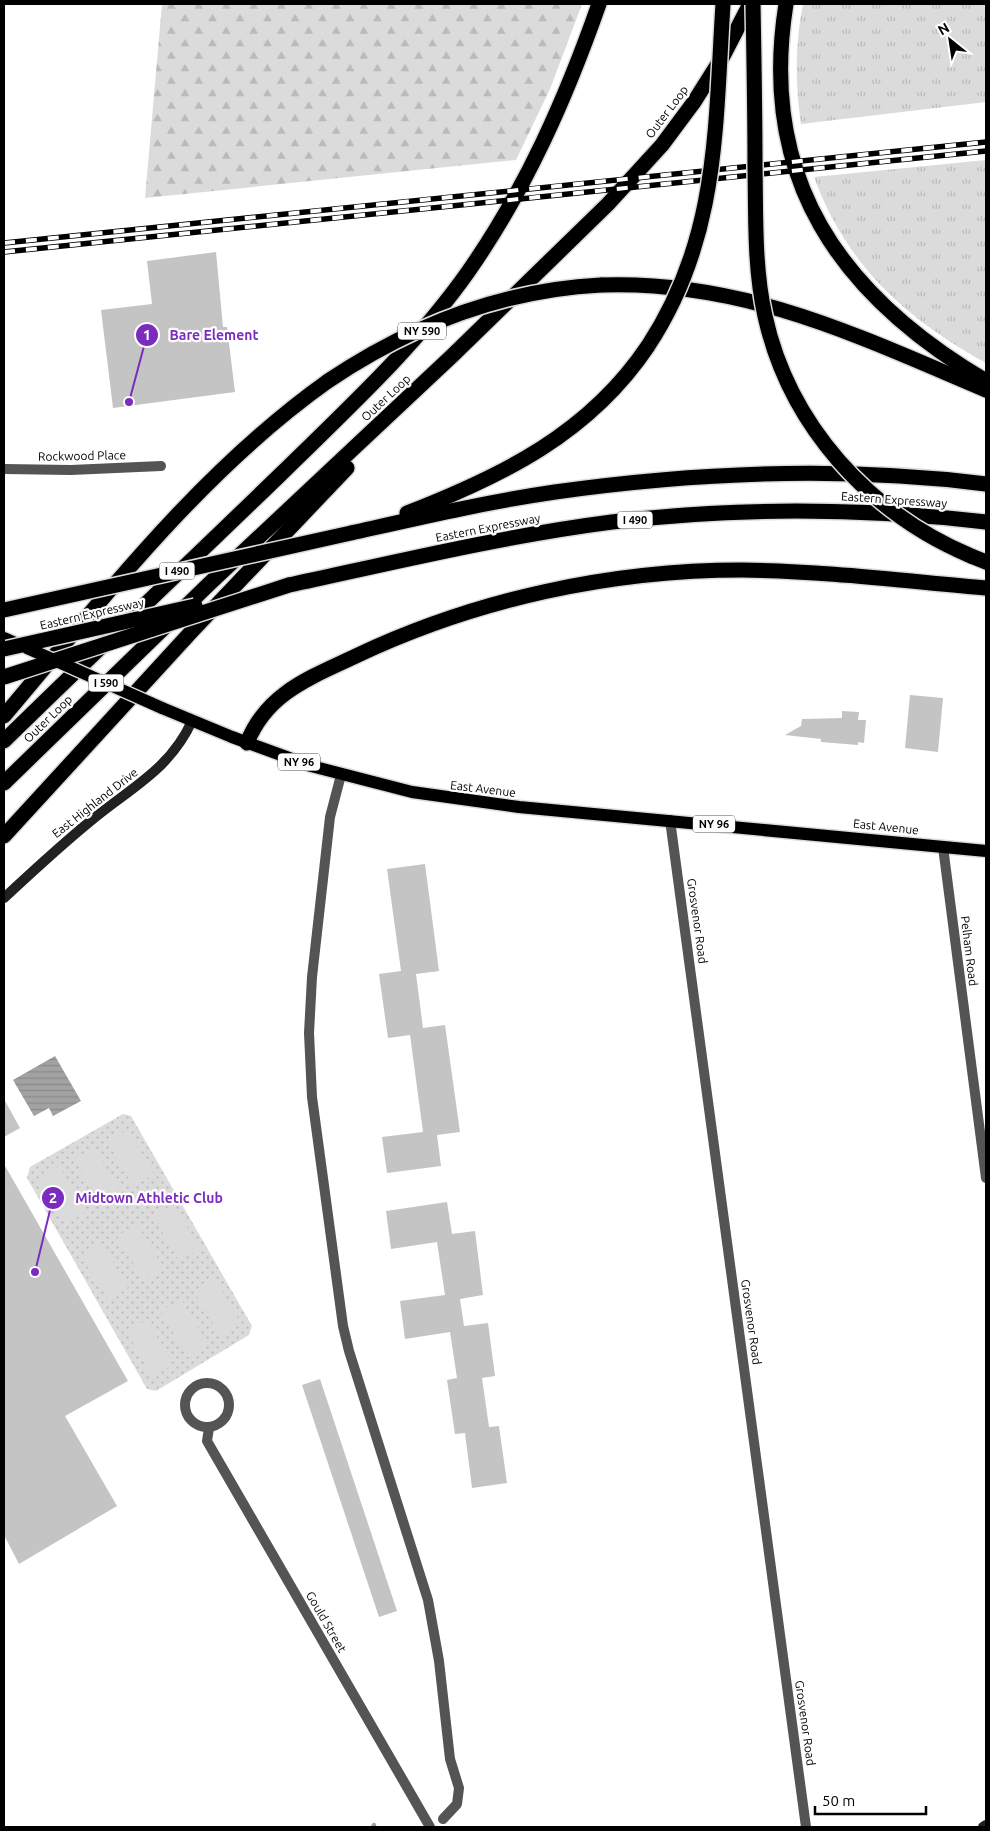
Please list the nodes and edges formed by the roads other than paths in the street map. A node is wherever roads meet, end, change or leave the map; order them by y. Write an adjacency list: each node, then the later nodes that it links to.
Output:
1 (599, 4): 17 (highway, Outer Loop / NY 590)
2 (723, 4): 12 (highway, bridge)
3 (752, 4): 5 (highway, Outer Loop / NY 590); 13 (highway, bridge)
4 (786, 4): 6 (highway)
5 (453, 356): 14 (highway, Outer Loop / NY 590); 29 (highway)
6 (986, 381)
7 (986, 390): 22 (highway, bridge)
8 (162, 466): 9 (street, Rockwood Place)
9 (4, 469)
10 (986, 484): 12 (highway, Eastern Expressway / I 490)
11 (986, 522): 15 (highway, Eastern Expressway / I 490)
12 (350, 533): 18 (highway, Eastern Expressway / I 490, bridge)
13 (986, 562)
14 (209, 584): 27 (highway, Outer Loop / I 590)
15 (289, 585): 20 (highway, Eastern Expressway / I 490, bridge); 21 (highway, bridge)
16 (986, 588): 25 (highway)
17 (157, 595): 24 (highway, Outer Loop / I 590)
18 (4, 610)
19 (4, 638): 23 (main road, East Avenue / NY 96, bridge)
20 (4, 649)
21 (4, 677)
22 (4, 716)
23 (192, 721): 25 (main road, East Avenue / NY 96); 32 (street, East Highland Drive)
24 (4, 741)
25 (247, 743): 26 (main road, East Avenue / NY 96)
26 (341, 775): 28 (main road, East Avenue / NY 96); 35 (street)
27 (4, 783)
28 (670, 820): 30 (main road, East Avenue / NY 96); 37 (street, Grosvenor Road)
29 (4, 836)
30 (943, 847): 31 (main road, East Avenue / NY 96); 33 (street, Pelham Road)
31 (986, 851)
32 (4, 898)
33 (986, 1178)
34 (210, 1428): 34 (street); 36 (street, Gould Street)
35 (443, 1819)
36 (430, 1827)
37 (806, 1827)

